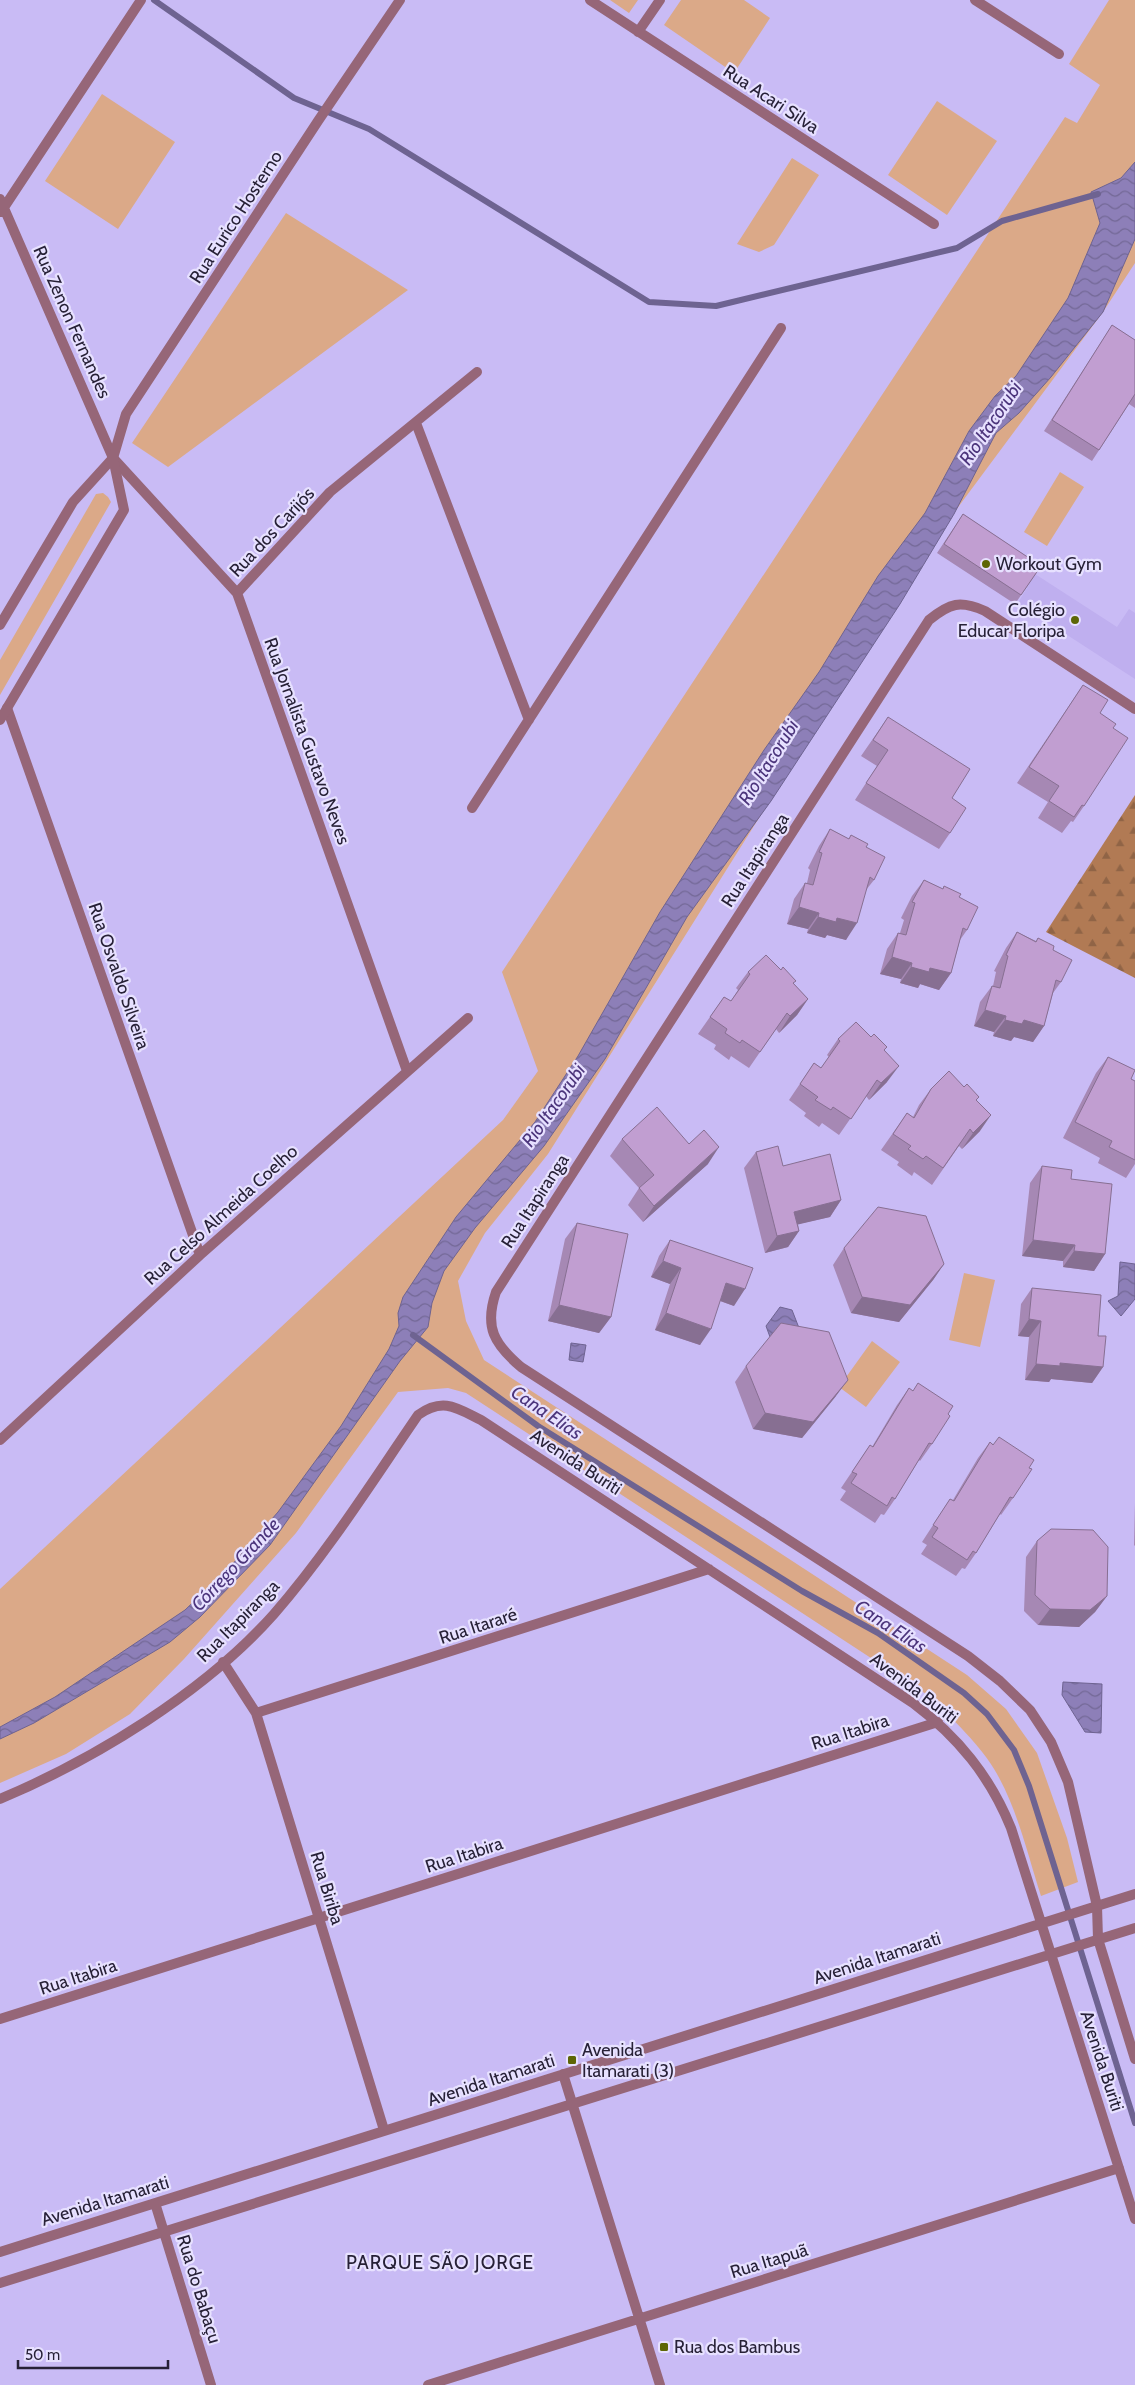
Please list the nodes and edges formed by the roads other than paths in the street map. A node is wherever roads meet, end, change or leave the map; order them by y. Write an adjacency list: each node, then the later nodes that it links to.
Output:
1 (141, 0): 8 (street)
2 (400, 0): 13 (street, Rua Eurico Hosterno)
3 (590, 0): 6 (street, Rua Acari Silva)
4 (660, 0): 6 (street)
5 (975, 0): 7 (street)
6 (638, 32): 9 (street, Rua Acari Silva)
7 (1059, 54)
8 (1, 207): 13 (street, Rua Zenon Fernandes)
9 (934, 224)
10 (781, 328): 19 (street)
11 (477, 372): 12 (street, Rua dos Carijós)
12 (416, 423): 14 (street, Rua dos Carijós); 19 (street)
13 (114, 458): 14 (street, Rua Jornalista Gustavo Neves); 15 (street); 16 (street)
14 (237, 594): 22 (street, Rua Jornalista Gustavo Neves)
15 (0, 625)
16 (7, 708): 18 (street); 23 (street, Rua Osvaldo Silveira)
17 (1135, 709): 24 (street, Rua Itapiranga)
18 (0, 720)
19 (529, 720): 20 (street)
20 (472, 808)
21 (468, 1018): 22 (street, Rua Celso Almeida Coelho)
22 (407, 1071): 23 (street, Rua Celso Almeida Coelho)
23 (200, 1255): 26 (street, Rua Celso Almeida Coelho)
24 (490, 1326): 33 (street, Avenida Buriti)
25 (442, 1404): 27 (street, Avenida Buriti); 28 (street, Rua Itapiranga)
26 (1, 1436)
27 (710, 1569): 29 (street, Rua Itararé); 30 (street, Avenida Buriti)
28 (223, 1662): 29 (street, Rua Biriba); 31 (street, Rua Itapiranga)
29 (256, 1713): 34 (street, Rua Biriba)
30 (938, 1722): 34 (street, Rua Itabira); 35 (street, Avenida Buriti)
31 (0, 1799)
32 (1135, 1894): 33 (street, Avenida Itamarati)
33 (1097, 1906): 35 (street, Avenida Itamarati); 37 (street, Avenida Buriti)
34 (319, 1918): 39 (street, Rua Itabira); 43 (street, Rua Biriba)
35 (1044, 1922): 38 (street, Avenida Buriti); 41 (street, Avenida Itamarati)
36 (1135, 1928): 37 (street)
37 (1094, 1940): 38 (street); 40 (street, Avenida Buriti)
38 (1054, 1953): 42 (street); 44 (street, Avenida Buriti)
39 (0, 2019)
40 (1135, 2059)
41 (563, 2074): 42 (street); 43 (street, Avenida Itamarati)
42 (572, 2104): 47 (street); 50 (street)
43 (384, 2130): 45 (street, Avenida Itamarati)
44 (1119, 2168): 46 (street, Avenida Buriti); 50 (street, Rua Itapuã)
45 (155, 2203): 47 (street, Rua do Babaçu); 48 (street, Avenida Itamarati)
46 (1135, 2219)
47 (164, 2232): 49 (street); 51 (street, Rua do Babaçu)
48 (0, 2252)
49 (0, 2284)
50 (640, 2318): 52 (street, Rua Itapuã); 53 (street)
51 (211, 2385)
52 (428, 2385)
53 (660, 2385)

